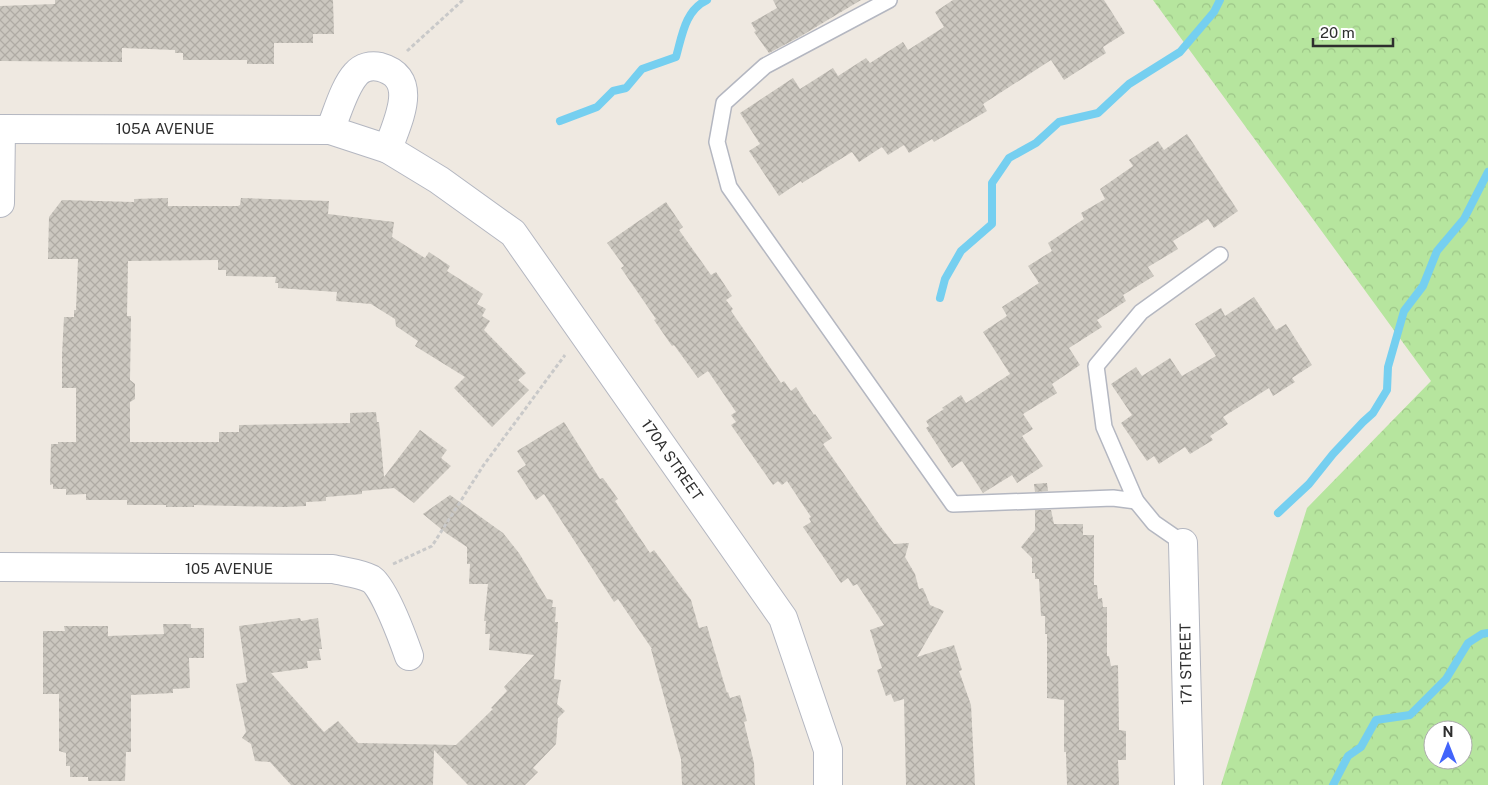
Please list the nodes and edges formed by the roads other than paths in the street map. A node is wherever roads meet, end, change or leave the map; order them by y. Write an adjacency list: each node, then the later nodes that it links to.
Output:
1 (889, 0): 8 (lane)
2 (1, 129): 3 (street, 105A AVENUE); 6 (street)
3 (330, 130): 4 (street, 105A AVENUE); 4 (street)
4 (388, 149): 5 (street, 105A AVENUE)
5 (439, 180): 12 (street, 170A STREET)
6 (0, 204)
7 (1220, 255): 8 (lane)
8 (1136, 501): 9 (lane)
9 (1183, 543): 13 (street, 171 STREET)
10 (0, 567): 11 (street, 105 AVENUE)
11 (409, 656)
12 (828, 785)
13 (1188, 785)

